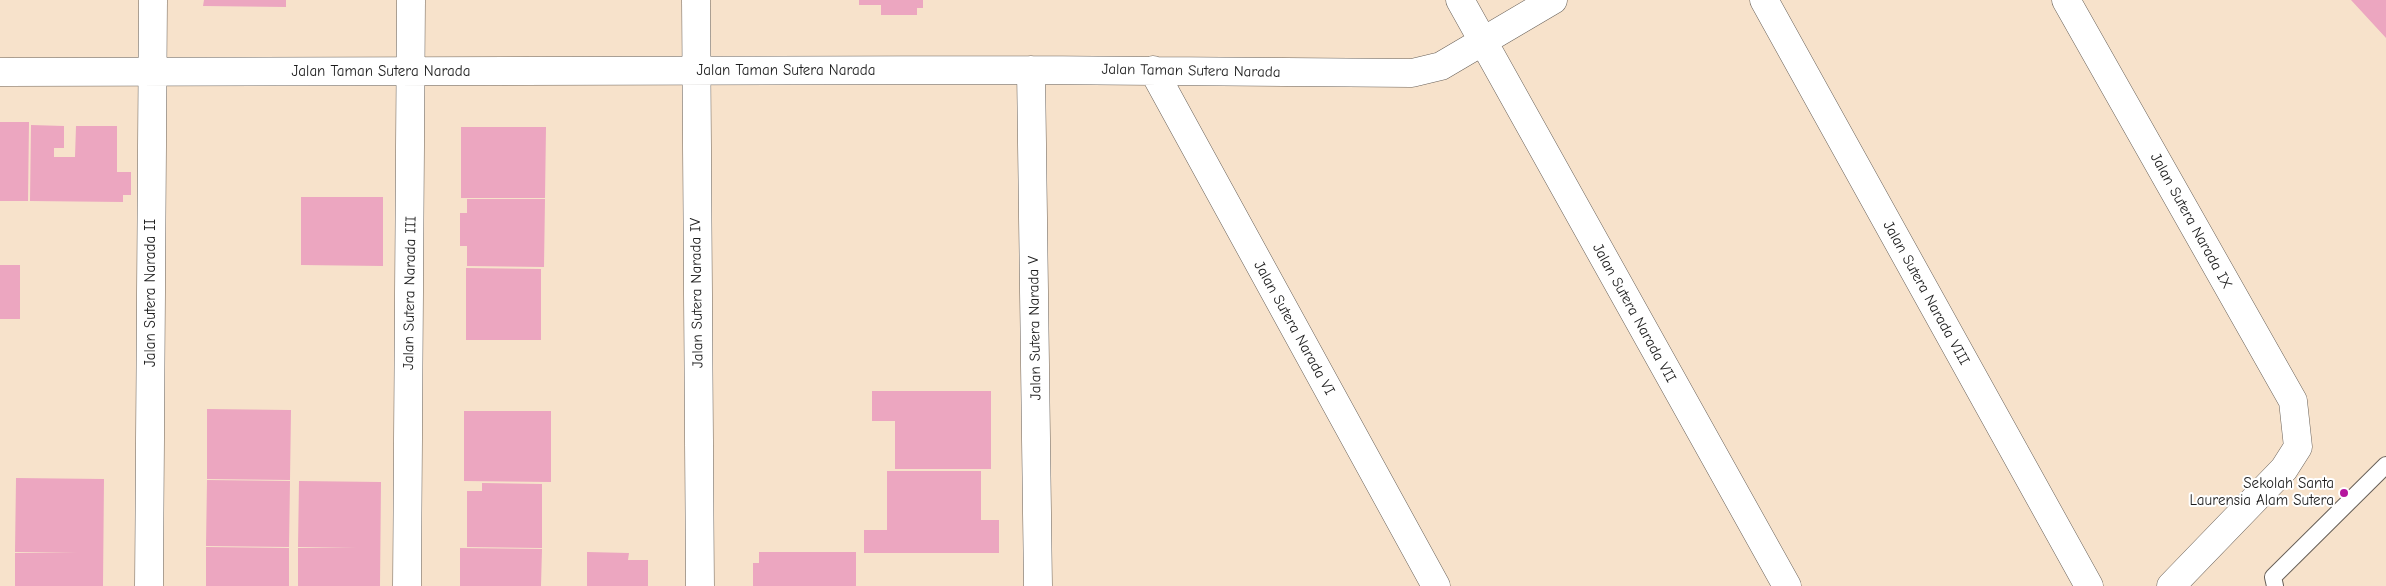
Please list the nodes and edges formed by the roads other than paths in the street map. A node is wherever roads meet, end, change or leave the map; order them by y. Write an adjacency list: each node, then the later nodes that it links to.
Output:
1 (153, 0): 13 (street, Jalan Sutera Narada II)
2 (411, 0): 14 (street, Jalan Sutera Narada III)
3 (696, 0): 11 (street, Jalan Sutera Narada IV)
4 (1460, 0): 8 (street, Jalan Sutera Narada VII)
5 (1553, 0): 8 (street, Jalan Taman Sutera Narada)
6 (1764, 0): 22 (street, Jalan Sutera Narada VIII)
7 (2066, 0): 23 (street, Jalan Sutera Narada IX)
8 (1481, 40): 10 (street, Jalan Taman Sutera Narada); 21 (street, Jalan Sutera Narada VII)
9 (1031, 70): 10 (street, Jalan Taman Sutera Narada); 11 (street, Jalan Taman Sutera Narada); 19 (street, Jalan Sutera Narada V)
10 (1153, 70): 20 (street, Jalan Sutera Narada VI)
11 (695, 71): 14 (street, Jalan Taman Sutera Narada); 18 (street, Jalan Sutera Narada IV)
12 (0, 72): 13 (street, Jalan Taman Sutera Narada)
13 (153, 72): 14 (street, Jalan Taman Sutera Narada); 16 (street, Jalan Sutera Narada II)
14 (412, 72): 17 (street, Jalan Sutera Narada III)
15 (2386, 466): 24 (lane)
16 (149, 586)
17 (407, 586)
18 (700, 586)
19 (1038, 586)
20 (1436, 586)
21 (1787, 586)
22 (2089, 586)
23 (2172, 586)
24 (2276, 586)

